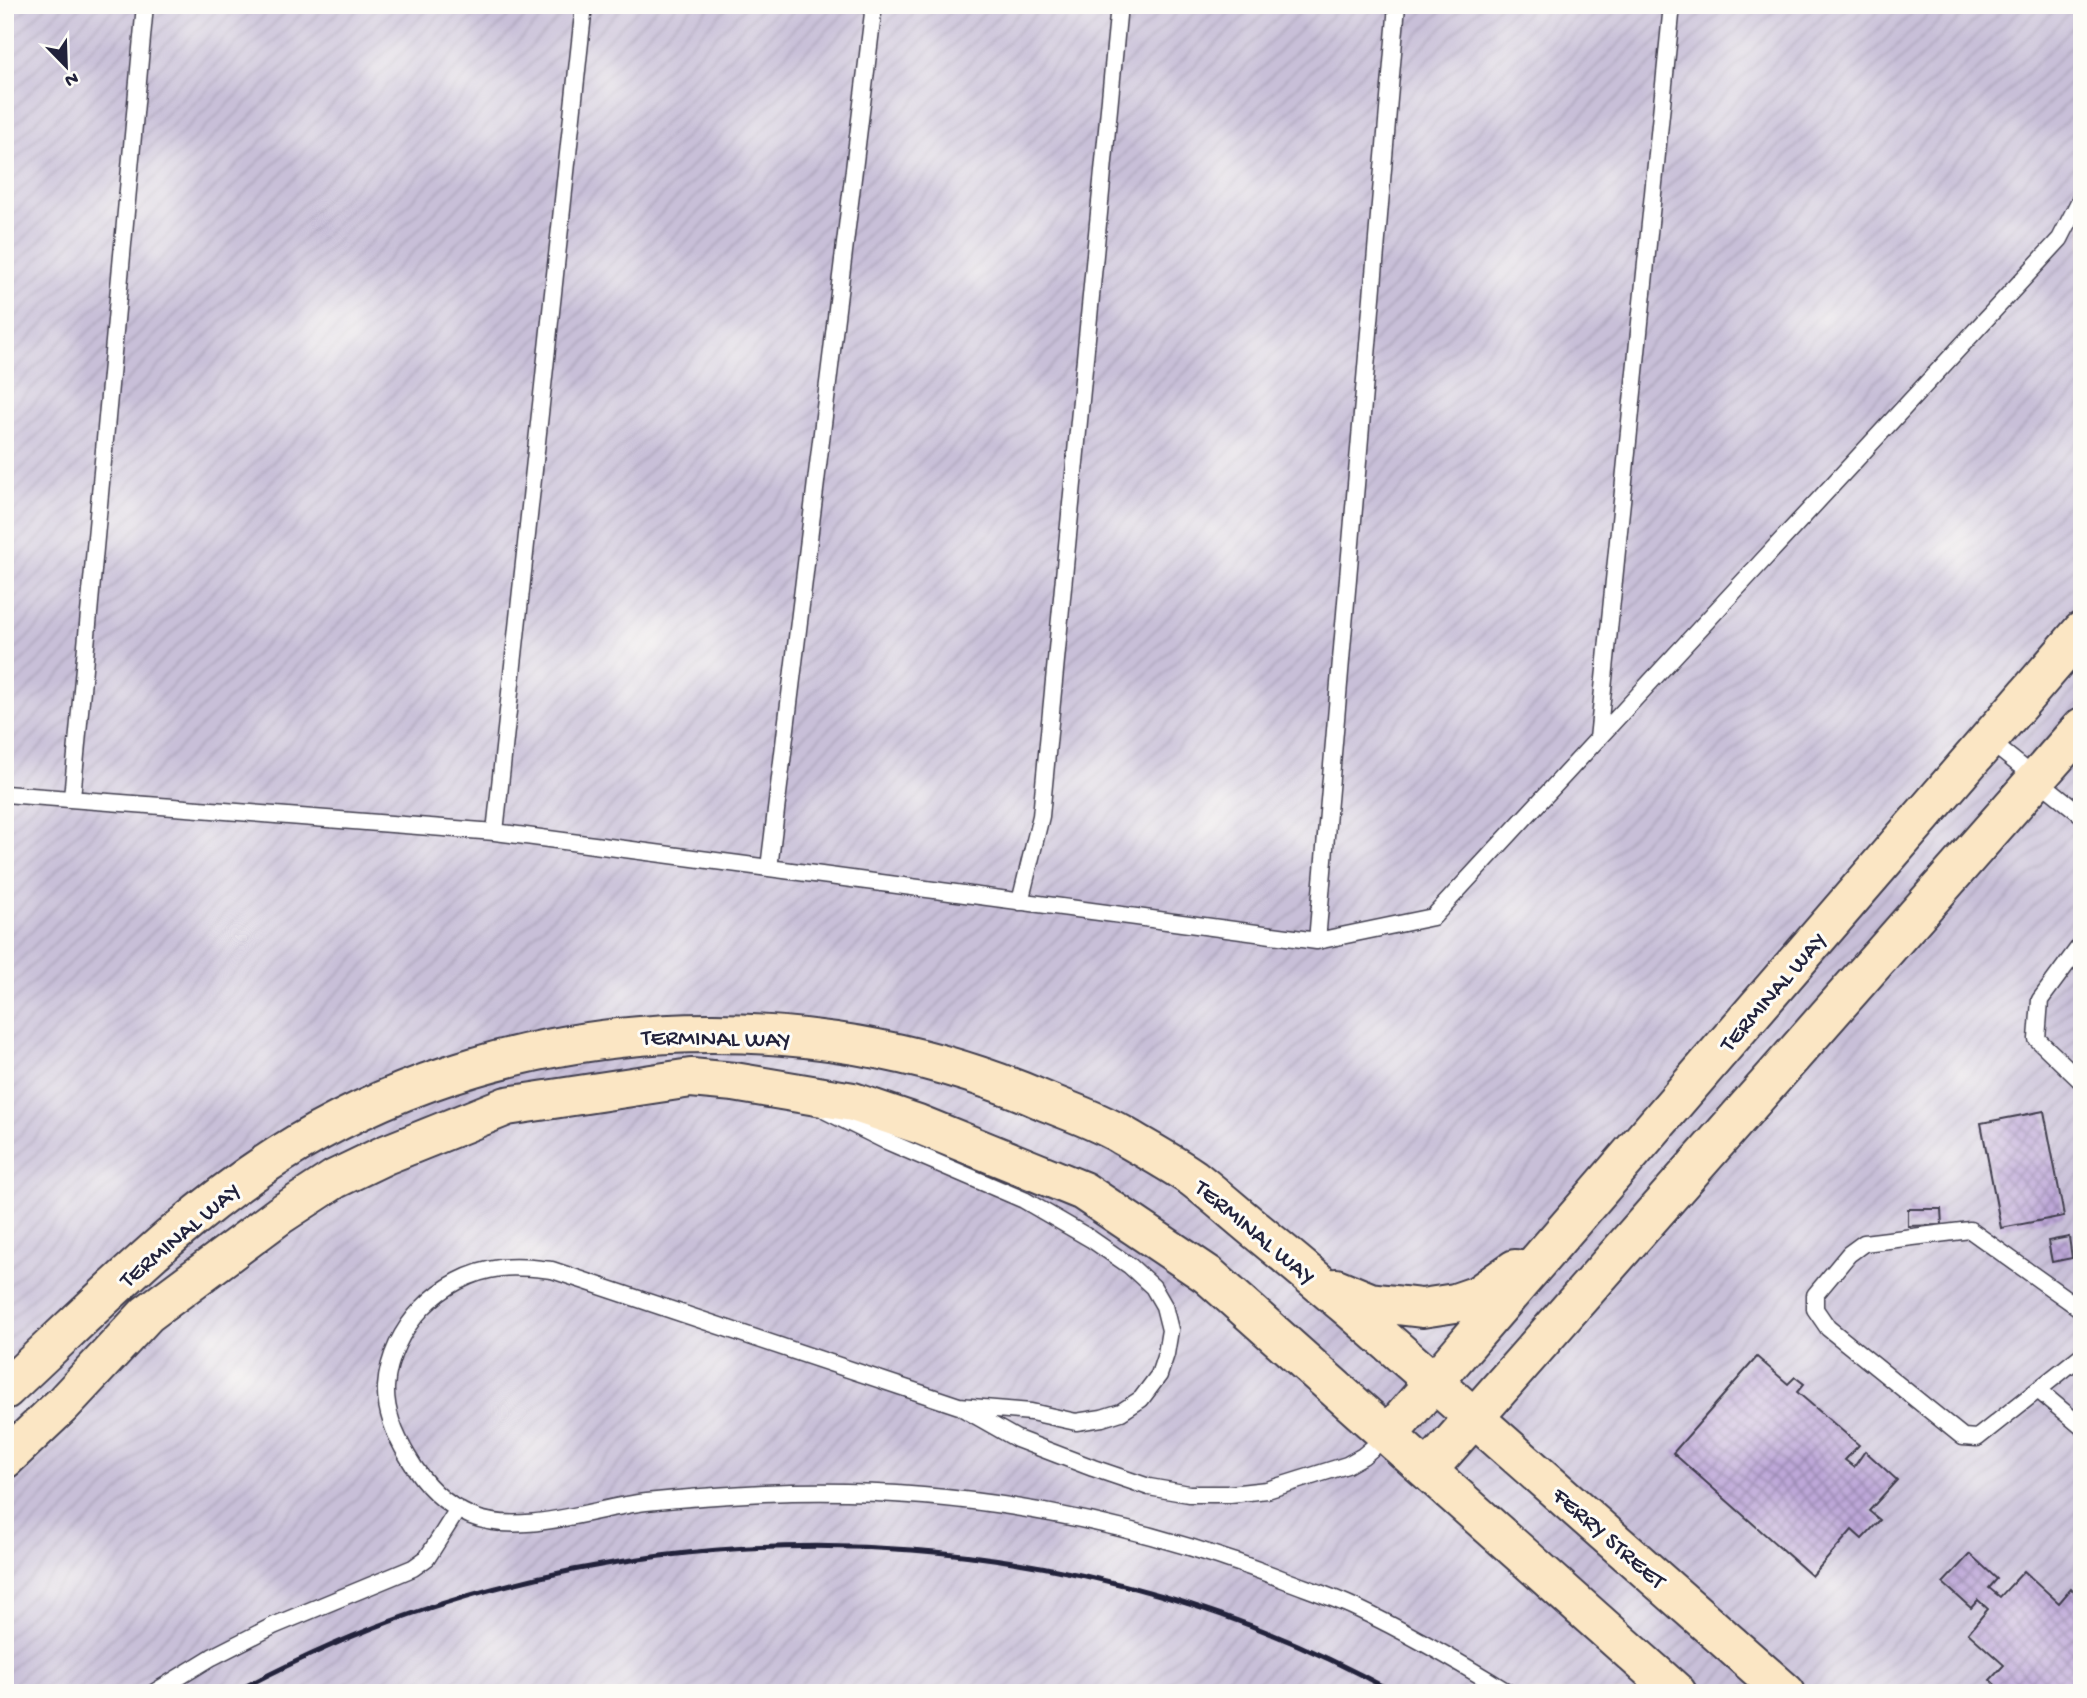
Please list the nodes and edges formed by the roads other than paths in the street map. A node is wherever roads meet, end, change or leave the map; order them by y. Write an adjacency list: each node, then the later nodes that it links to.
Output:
1 (145, 5): 14 (lane)
2 (584, 5): 16 (lane)
3 (874, 5): 17 (lane)
4 (1119, 5): 18 (lane)
5 (1397, 5): 19 (lane)
6 (1672, 5): 10 (lane)
7 (2082, 196): 10 (lane)
8 (2082, 631): 11 (main road, TERMINAL WAY)
9 (2082, 726): 12 (main road)
10 (1598, 739): 19 (lane)
11 (1988, 740): 12 (lane); 23 (main road, TERMINAL WAY)
12 (2037, 777): 15 (lane); 31 (main road)
13 (5, 794): 14 (lane)
14 (72, 798): 16 (lane)
15 (2082, 815)
16 (495, 832): 17 (lane)
17 (769, 868): 18 (lane)
18 (1020, 902): 19 (lane)
19 (1317, 941)
20 (2082, 943): 21 (lane)
21 (2082, 1082)
22 (784, 1089): 30 (lane); 33 (main road); 34 (main road)
23 (1554, 1242): 24 (main road); 27 (main road, TERMINAL WAY)
24 (1314, 1279): 27 (main road, TERMINAL WAY); 28 (main road, TERMINAL WAY)
25 (2082, 1310): 29 (lane)
26 (2082, 1355): 29 (lane)
27 (1434, 1382): 31 (main road, FERRY STREET); 33 (main road, TERMINAL WAY)
28 (5, 1390)
29 (2038, 1390): 32 (lane)
30 (959, 1406): 33 (lane); 36 (lane)
31 (1476, 1419): 35 (main road); 40 (main road, FERRY STREET)
32 (2082, 1427)
33 (1389, 1434): 35 (main road)
34 (5, 1459)
35 (1428, 1470): 39 (main road)
36 (458, 1509): 37 (lane); 38 (lane)
37 (153, 1693)
38 (1509, 1693)
39 (1677, 1693)
40 (1786, 1693)

